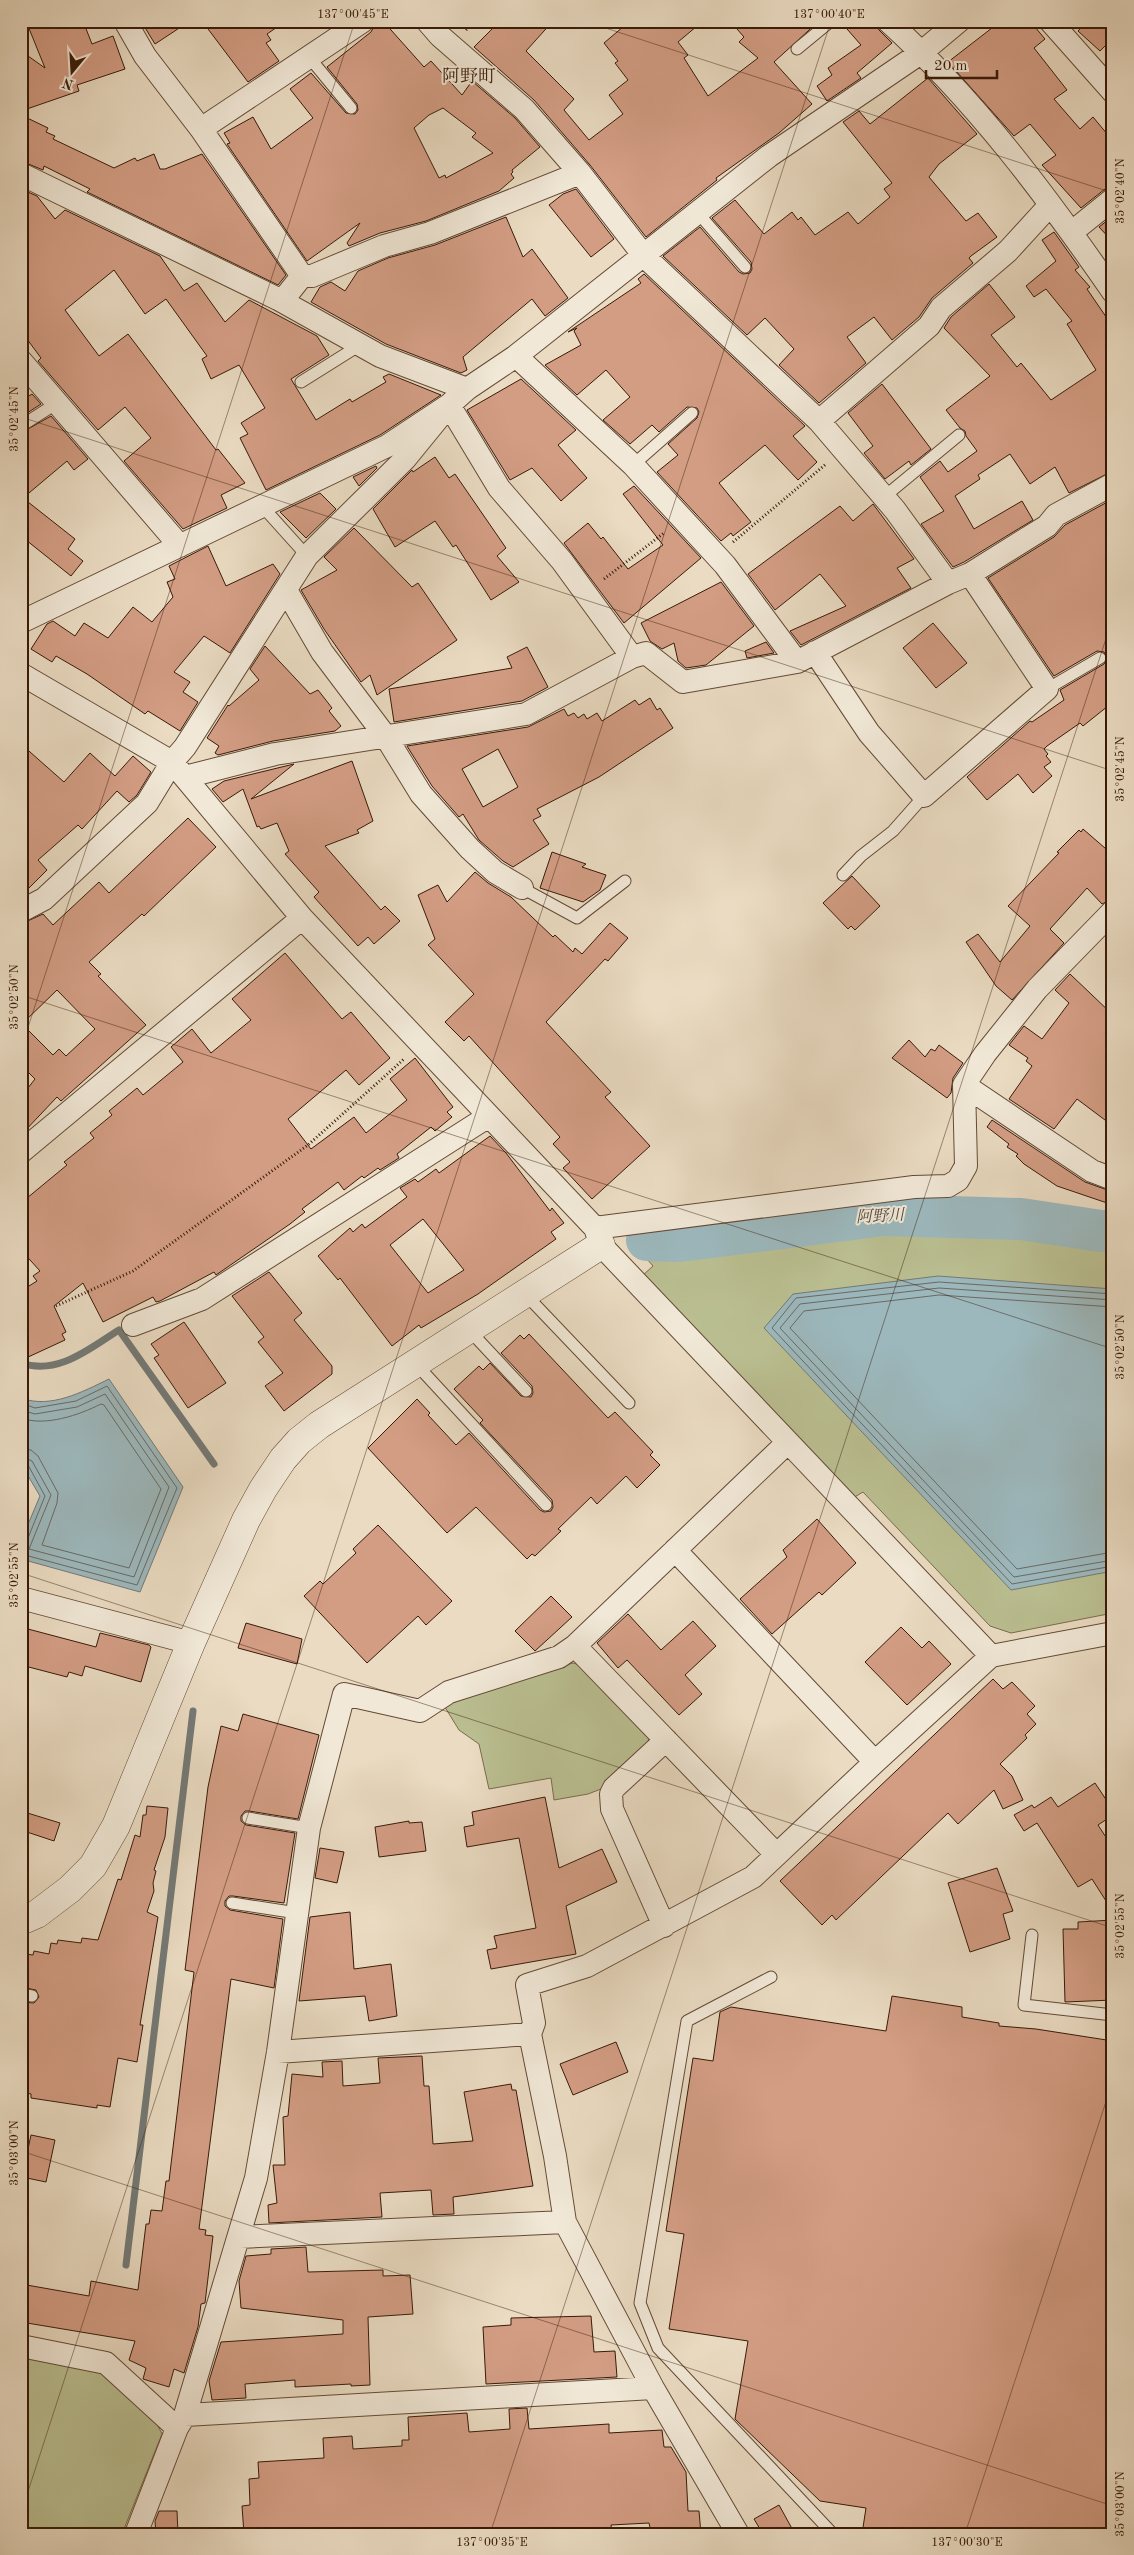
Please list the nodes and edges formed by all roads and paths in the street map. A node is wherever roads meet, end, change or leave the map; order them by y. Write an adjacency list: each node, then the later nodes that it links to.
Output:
1 (125, 21): 13 (street)
2 (363, 21): 10 (street)
3 (427, 21): 14 (street)
4 (831, 21): 8 (lane)
5 (888, 21): 9 (street)
6 (958, 21): 9 (street)
7 (1050, 21): 11 (street)
8 (798, 49)
9 (922, 52): 17 (street); 18 (street)
10 (309, 57): 12 (lane); 13 (street)
11 (1113, 92)
12 (351, 108)
13 (201, 128): 22 (street)
14 (580, 173): 20 (street); 22 (street)
15 (21, 174): 24 (street)
16 (1113, 199): 19 (street)
17 (1050, 205): 19 (street); 33 (street)
18 (698, 213): 20 (street); 21 (lane)
19 (1072, 232): 23 (street)
20 (644, 256): 26 (street); 33 (street)
21 (745, 267)
22 (302, 276): 24 (street)
23 (1113, 292)
24 (282, 301): 25 (street)
25 (360, 345): 28 (lane); 29 (street)
26 (516, 356): 29 (street); 37 (street)
27 (21, 361): 30 (street)
28 (302, 382)
29 (467, 389): 31 (street)
30 (57, 403): 34 (lane); 42 (street)
31 (449, 405): 40 (street); 43 (street); 48 (street)
32 (692, 412): 37 (lane)
33 (819, 421): 36 (street)
34 (21, 426)
35 (959, 435): 39 (lane)
36 (844, 449): 39 (street); 44 (path)
37 (633, 465): 41 (street)
38 (1113, 484): 45 (street)
39 (884, 497): 46 (street)
40 (262, 506): 42 (street); 43 (lane)
41 (682, 518): 44 (street); 48 (path)
42 (180, 546): 49 (street)
43 (307, 556): 47 (street)
44 (716, 556): 51 (street)
45 (970, 574): 46 (street); 54 (street)
46 (948, 583): 51 (street)
47 (286, 590): 55 (street); 56 (street)
48 (586, 594): 50 (street)
49 (21, 622)
50 (632, 657): 51 (street); 55 (street)
51 (806, 657): 57 (street)
52 (1100, 658): 54 (lane)
53 (21, 674): 56 (street)
54 (1047, 689): 57 (street)
55 (386, 737): 56 (street); 60 (street)
56 (179, 770): 62 (street); 63 (street)
57 (924, 796): 58 (lane)
58 (842, 875)
59 (625, 881): 60 (lane)
60 (522, 888)
61 (1113, 911): 65 (street)
62 (21, 912)
63 (302, 918): 64 (street); 67 (street)
64 (420, 1044): 66 (street); 71 (path)
65 (964, 1085): 68 (street); 69 (street)
66 (489, 1116): 69 (street); 72 (street)
67 (21, 1152)
68 (1113, 1179)
69 (598, 1236): 70 (street); 77 (street)
70 (524, 1294): 73 (street); 76 (lane)
71 (56, 1306)
72 (133, 1325)
73 (468, 1330): 74 (street); 75 (lane)
74 (416, 1364): 78 (lane); 82 (street)
75 (526, 1390)
76 (629, 1403)
77 (788, 1442): 79 (street); 84 (street)
78 (546, 1505)
79 (675, 1550): 83 (street); 86 (street)
80 (21, 1598): 82 (street)
81 (1113, 1633): 84 (street)
82 (191, 1644): 92 (street)
83 (575, 1646): 85 (street); 88 (street)
84 (992, 1656): 86 (street)
85 (666, 1740): 89 (street); 93 (street)
86 (875, 1762): 89 (street)
87 (248, 1818): 88 (lane)
88 (309, 1828): 91 (street)
89 (776, 1854): 93 (street)
90 (232, 1903): 91 (lane)
91 (297, 1913): 98 (street)
92 (21, 1921)
93 (664, 1926): 97 (street)
94 (1032, 1935): 96 (lane)
95 (772, 1977): 106 (lane)
96 (1113, 2015)
97 (530, 2034): 98 (street); 99 (street)
98 (278, 2052): 100 (street)
99 (565, 2222): 100 (street); 102 (street)
100 (240, 2237): 103 (street)
101 (21, 2346): 103 (street)
102 (653, 2388): 103 (street); 105 (street)
103 (181, 2422): 104 (street)
104 (136, 2534)
105 (738, 2534)
106 (833, 2534)

